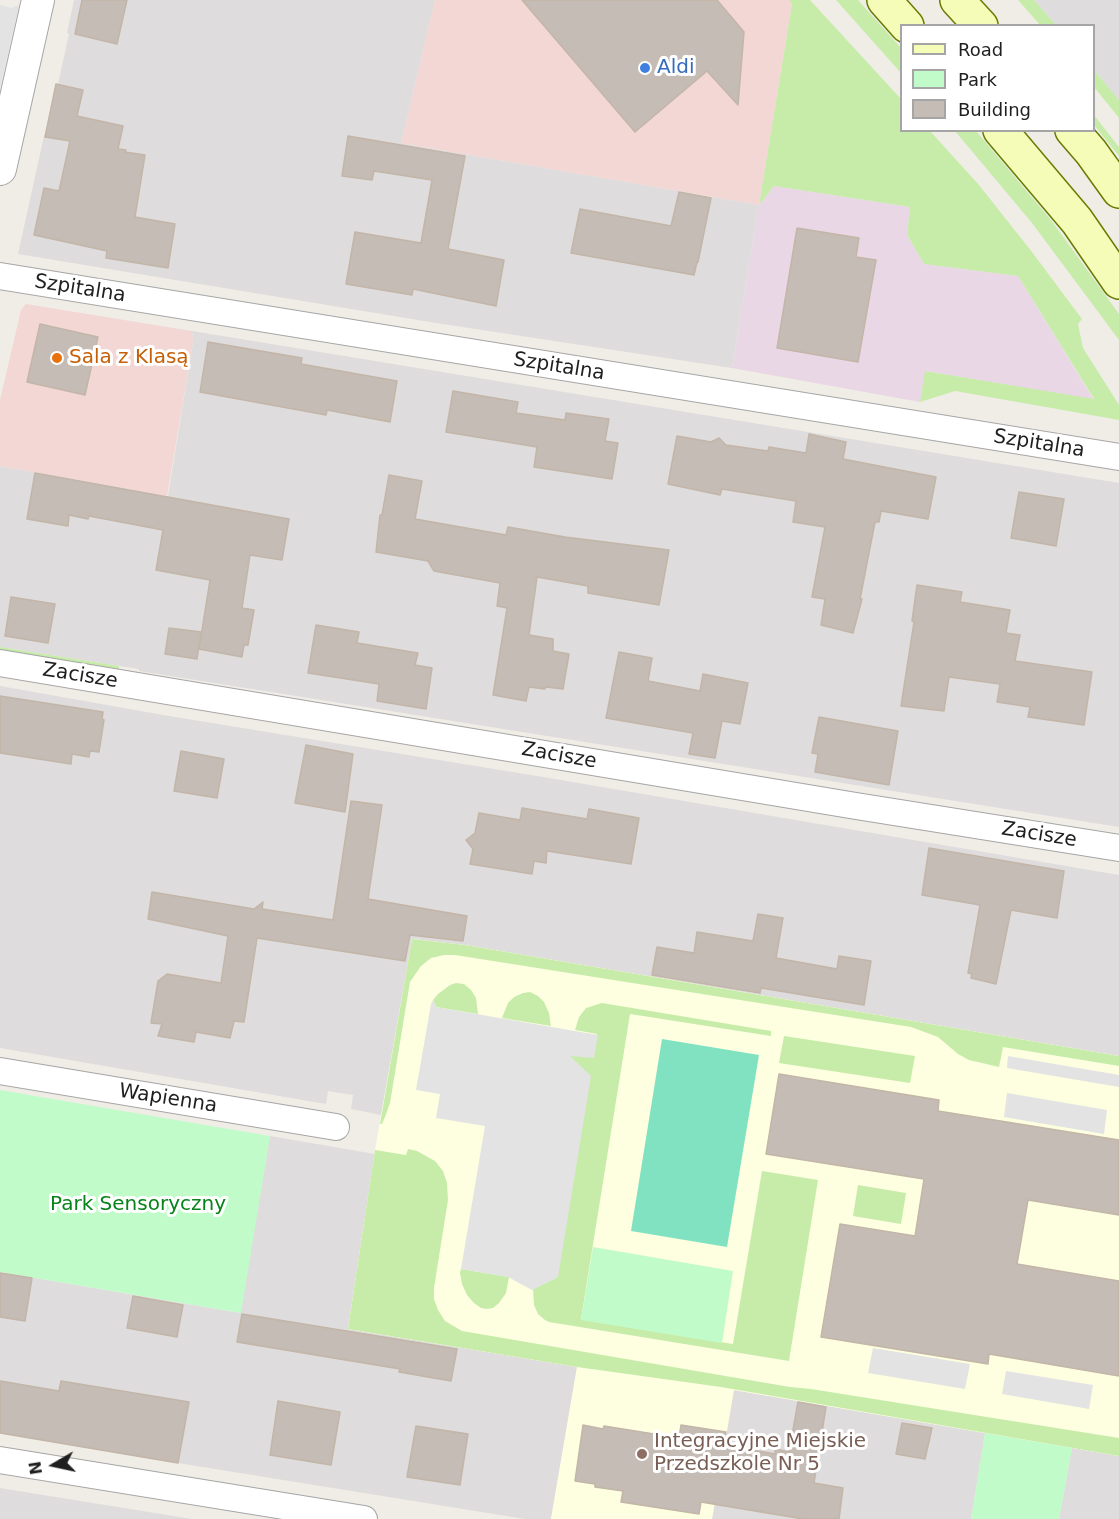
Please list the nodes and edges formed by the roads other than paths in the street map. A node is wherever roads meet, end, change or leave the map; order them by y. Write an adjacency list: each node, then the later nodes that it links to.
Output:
1 (38, 0): 8 (street)
2 (884, 0): 4 (main road)
3 (957, 0): 5 (main road)
4 (906, 24)
5 (979, 24)
6 (1002, 132): 11 (main road)
7 (1074, 132): 9 (main road)
8 (0, 169)
9 (1119, 191)
10 (0, 276): 12 (street, Szpitalna)
11 (1119, 282)
12 (1119, 457)
13 (0, 663): 14 (street, Zacisze)
14 (1119, 848)
15 (0, 1071): 16 (street, Wapienna)
16 (336, 1127)
17 (0, 1460): 18 (street)
18 (364, 1519)

